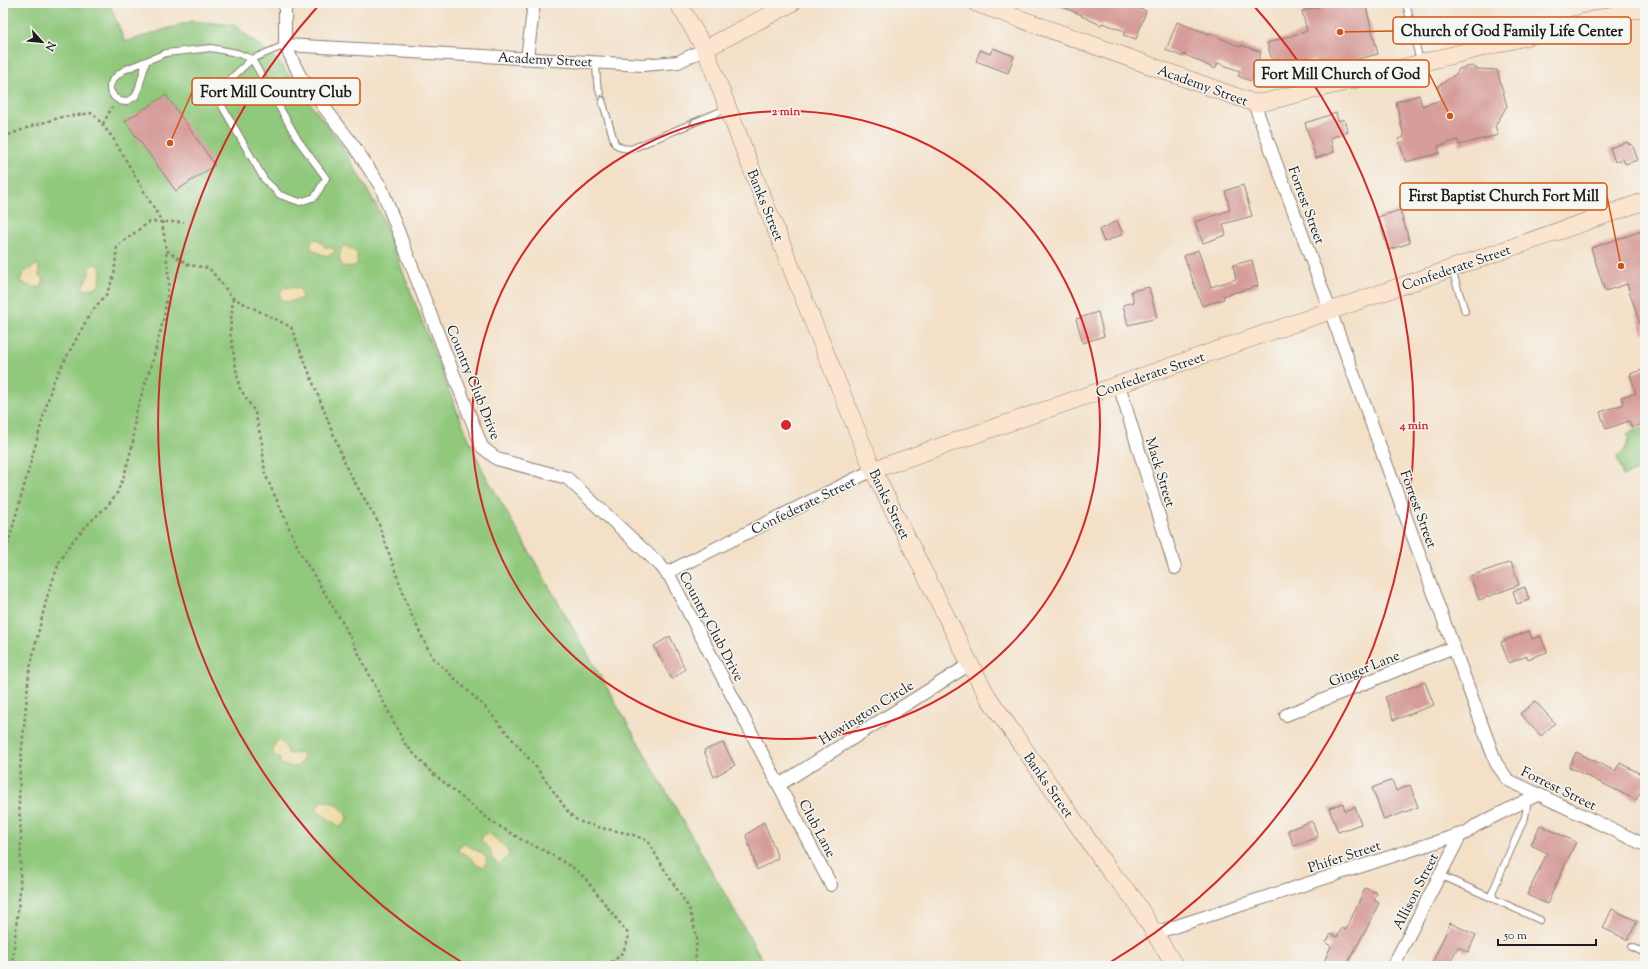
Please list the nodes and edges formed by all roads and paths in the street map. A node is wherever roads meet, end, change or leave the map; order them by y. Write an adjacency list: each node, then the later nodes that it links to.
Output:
1 (286, 3): 8 (street)
2 (534, 3): 10 (street)
3 (678, 3): 9 (street, Banks Street)
4 (792, 3): 9 (street, Academy Street)
5 (976, 3): 15 (street, Academy Street)
6 (1406, 3): 14 (lane)
7 (1645, 7): 14 (street, Academy Street)
8 (285, 45): 10 (street, Academy Street); 11 (lane); 32 (street, Country Club Drive)
9 (705, 49): 13 (street, Academy Street); 17 (street, Banks Street)
10 (526, 58): 13 (street, Academy Street)
11 (252, 59): 11 (lane); 12 (lane)
12 (146, 62): 12 (lane)
13 (596, 62): 17 (lane, one-way to 13)
14 (1420, 64): 15 (street, Academy Street)
15 (1254, 103): 27 (street, Forrest Street)
16 (112, 107): 18 (path)
17 (728, 108): 29 (street, Banks Street)
18 (103, 124): 19 (path); 21 (path)
19 (3, 137)
20 (1645, 201): 24 (street, Confederate Street)
21 (162, 222): 22 (path); 23 (path); 30 (path)
22 (184, 222)
23 (166, 250): 25 (path); 47 (path)
24 (1452, 269): 26 (lane); 27 (street, Confederate Street)
25 (233, 298): 48 (path); 49 (path)
26 (1465, 311)
27 (1330, 312): 28 (street, Confederate Street); 33 (street, Forrest Street)
28 (1119, 385): 29 (street, Confederate Street); 31 (street, Mack Street)
29 (873, 470): 32 (street, Confederate Street); 34 (street, Banks Street)
30 (3, 562)
31 (1175, 568)
32 (666, 573): 36 (street, Country Club Drive)
33 (1454, 648): 35 (street, Ginger Lane); 37 (street, Forrest Street)
34 (970, 664): 36 (street, Howington Circle); 44 (street, Banks Street)
35 (1286, 715)
36 (779, 784): 41 (street, Club Lane)
37 (1533, 797): 38 (street, Phifer Street); 39 (street, Forrest Street); 42 (lane)
38 (1466, 832): 40 (street, Allison Street); 44 (street, Phifer Street)
39 (1645, 845)
40 (1440, 875): 42 (lane); 51 (street, Allison Street)
41 (831, 885)
42 (1494, 899): 43 (lane)
43 (1540, 920)
44 (1155, 933): 50 (street, Banks Street)
45 (1632, 947): 46 (lane)
46 (1645, 953)
47 (12, 966)
48 (605, 966)
49 (695, 966)
50 (1175, 966)
51 (1393, 966)

